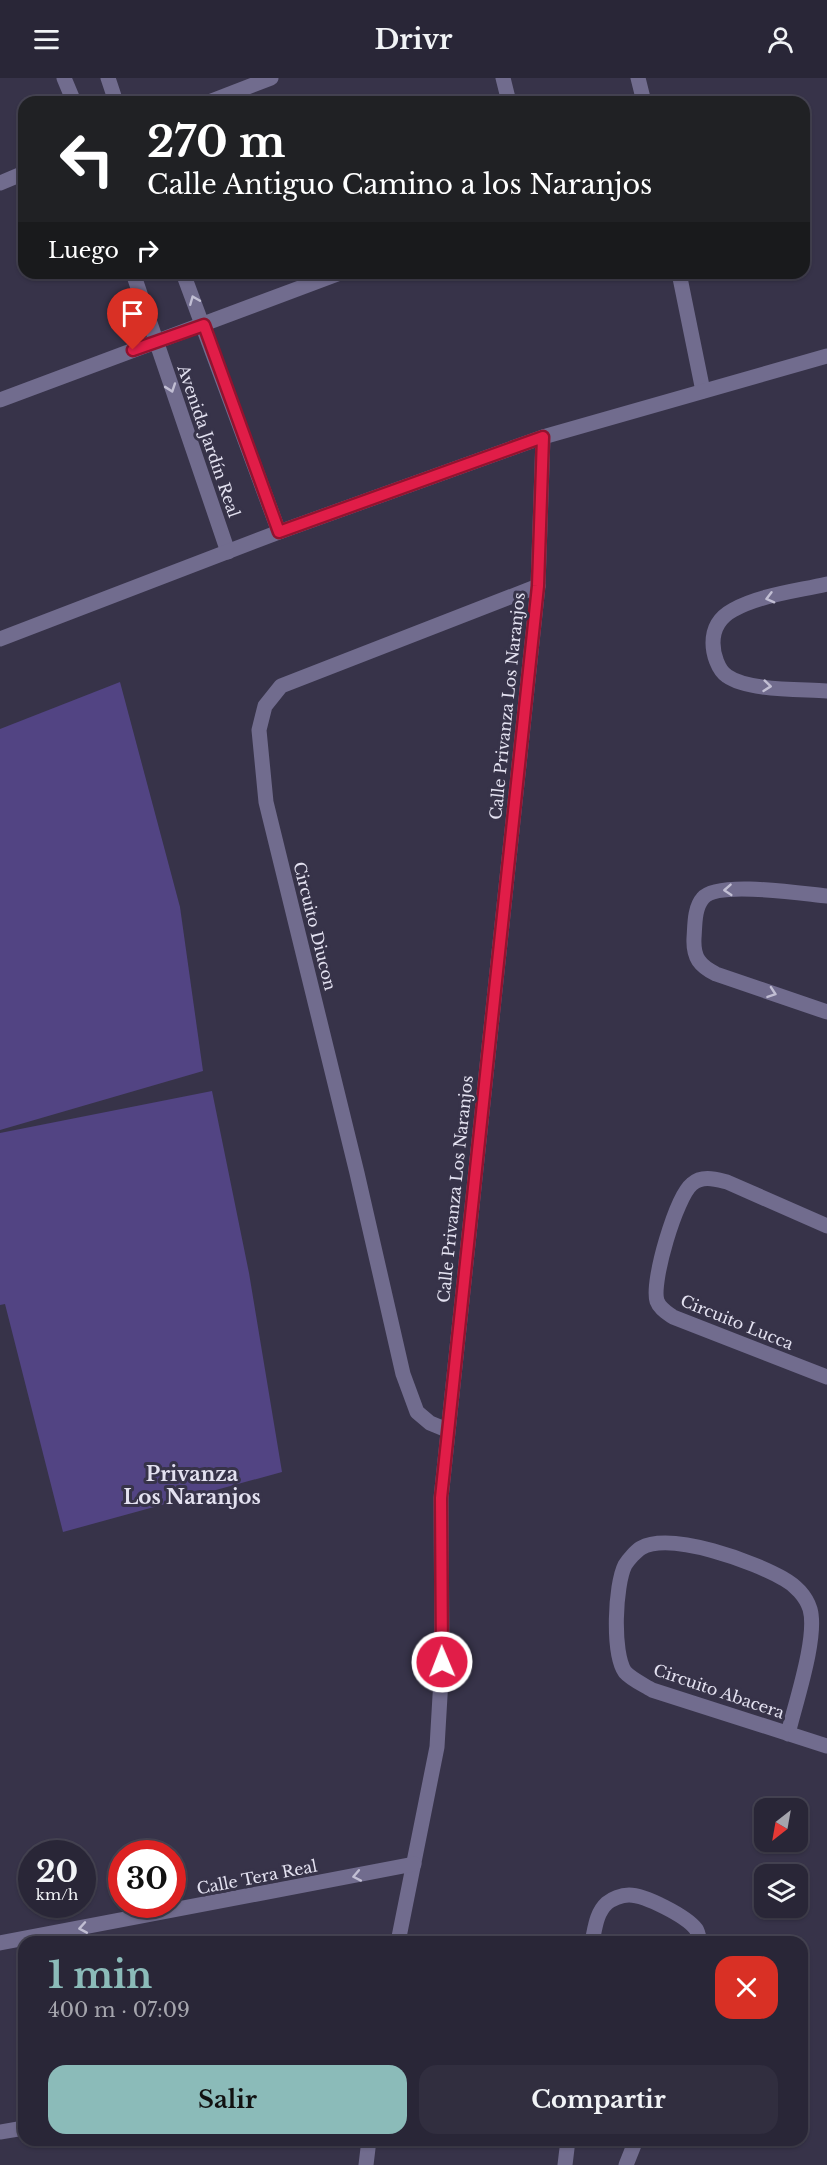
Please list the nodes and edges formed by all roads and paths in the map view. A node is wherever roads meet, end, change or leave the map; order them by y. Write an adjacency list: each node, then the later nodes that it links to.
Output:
1 (64, 78): 6 (street)
2 (108, 78): 7 (street)
3 (271, 78): 8 (street)
4 (503, 78): 9 (street)
5 (638, 78): 10 (street)
6 (72, 96)
7 (114, 96)
8 (224, 96)
9 (508, 96)
10 (642, 96)
11 (18, 176): 12 (street)
12 (0, 183)
13 (135, 279): 18 (street, Avenida Jardín Real)
14 (185, 279): 17 (street, Avenida Jardín Real, one-way to 14)
15 (324, 279): 17 (street)
16 (680, 279): 20 (street)
17 (204, 325): 18 (street); 23 (street, Avenida Jardín Real)
18 (155, 341): 21 (street); 24 (street, Avenida Jardín Real, one-way to 24)
19 (827, 356): 20 (street)
20 (703, 391): 22 (street)
21 (0, 400)
22 (543, 437): 23 (street); 26 (street, Calle Privanza Los Naranjos)
23 (279, 532): 24 (street)
24 (228, 552): 27 (street)
25 (827, 584): 28 (street, one-way to 28)
26 (538, 586): 33 (street, Calle Privanza Los Naranjos); 33 (street, Circuito Diucon)
27 (0, 639)
28 (827, 691)
29 (827, 896): 30 (street, one-way to 30)
30 (827, 1012)
31 (827, 1226): 32 (street, Circuito Lucca)
32 (827, 1377)
33 (447, 1430): 36 (street, Calle Privanza Los Naranjos)
34 (788, 1734): 34 (street, Circuito Abacera); 35 (street, Circuito Abacera)
35 (827, 1746)
36 (414, 1864): 37 (street, Calle Tera Real, one-way to 37); 38 (street, Calle Privanza Los Naranjos)
37 (37, 1936)
38 (399, 1936)
39 (593, 1936): 40 (street)
40 (698, 1936)
41 (18, 1940): 42 (street, Calle Tera Real, one-way to 42)
42 (0, 1943)
43 (18, 2129): 44 (street)
44 (0, 2132)
45 (368, 2146): 48 (street)
46 (567, 2146): 49 (street)
47 (634, 2146): 50 (street)
48 (366, 2165)
49 (565, 2165)
50 (626, 2165)

